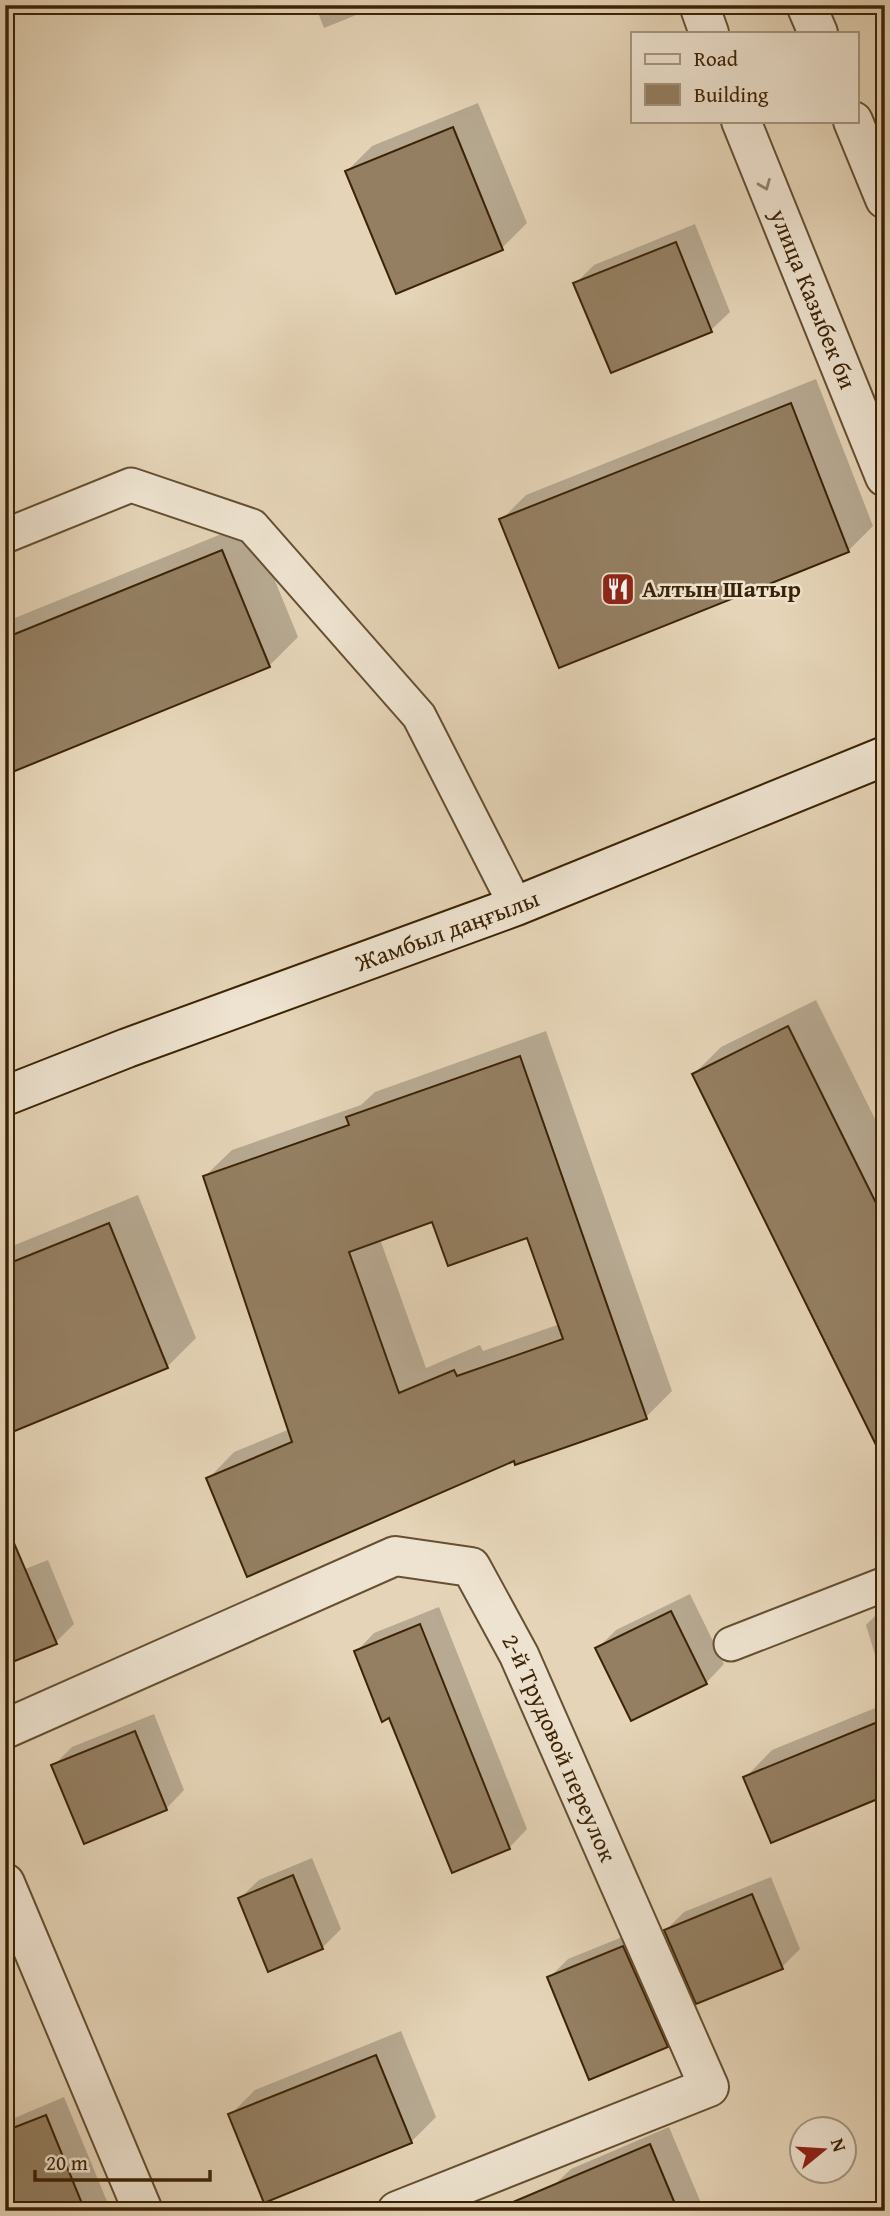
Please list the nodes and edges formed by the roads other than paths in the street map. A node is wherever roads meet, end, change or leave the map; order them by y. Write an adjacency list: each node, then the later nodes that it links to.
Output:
1 (699, 5): 3 (street)
2 (806, 5): 4 (street)
3 (709, 32)
4 (818, 32)
5 (741, 122): 8 (street, улица Казыбек би, one-way to 8)
6 (853, 122): 7 (street)
7 (885, 199)
8 (885, 477)
9 (5, 536): 11 (lane)
10 (885, 756): 11 (street, Жамбыл даңғылы)
11 (516, 906): 12 (street, Жамбыл даңғылы)
12 (5, 1096)
13 (885, 1584): 14 (lane)
14 (731, 1644)
15 (5, 1729): 18 (street, 2-й Трудовой переулок)
16 (5, 1883): 17 (street)
17 (143, 2211)
18 (397, 2211)

